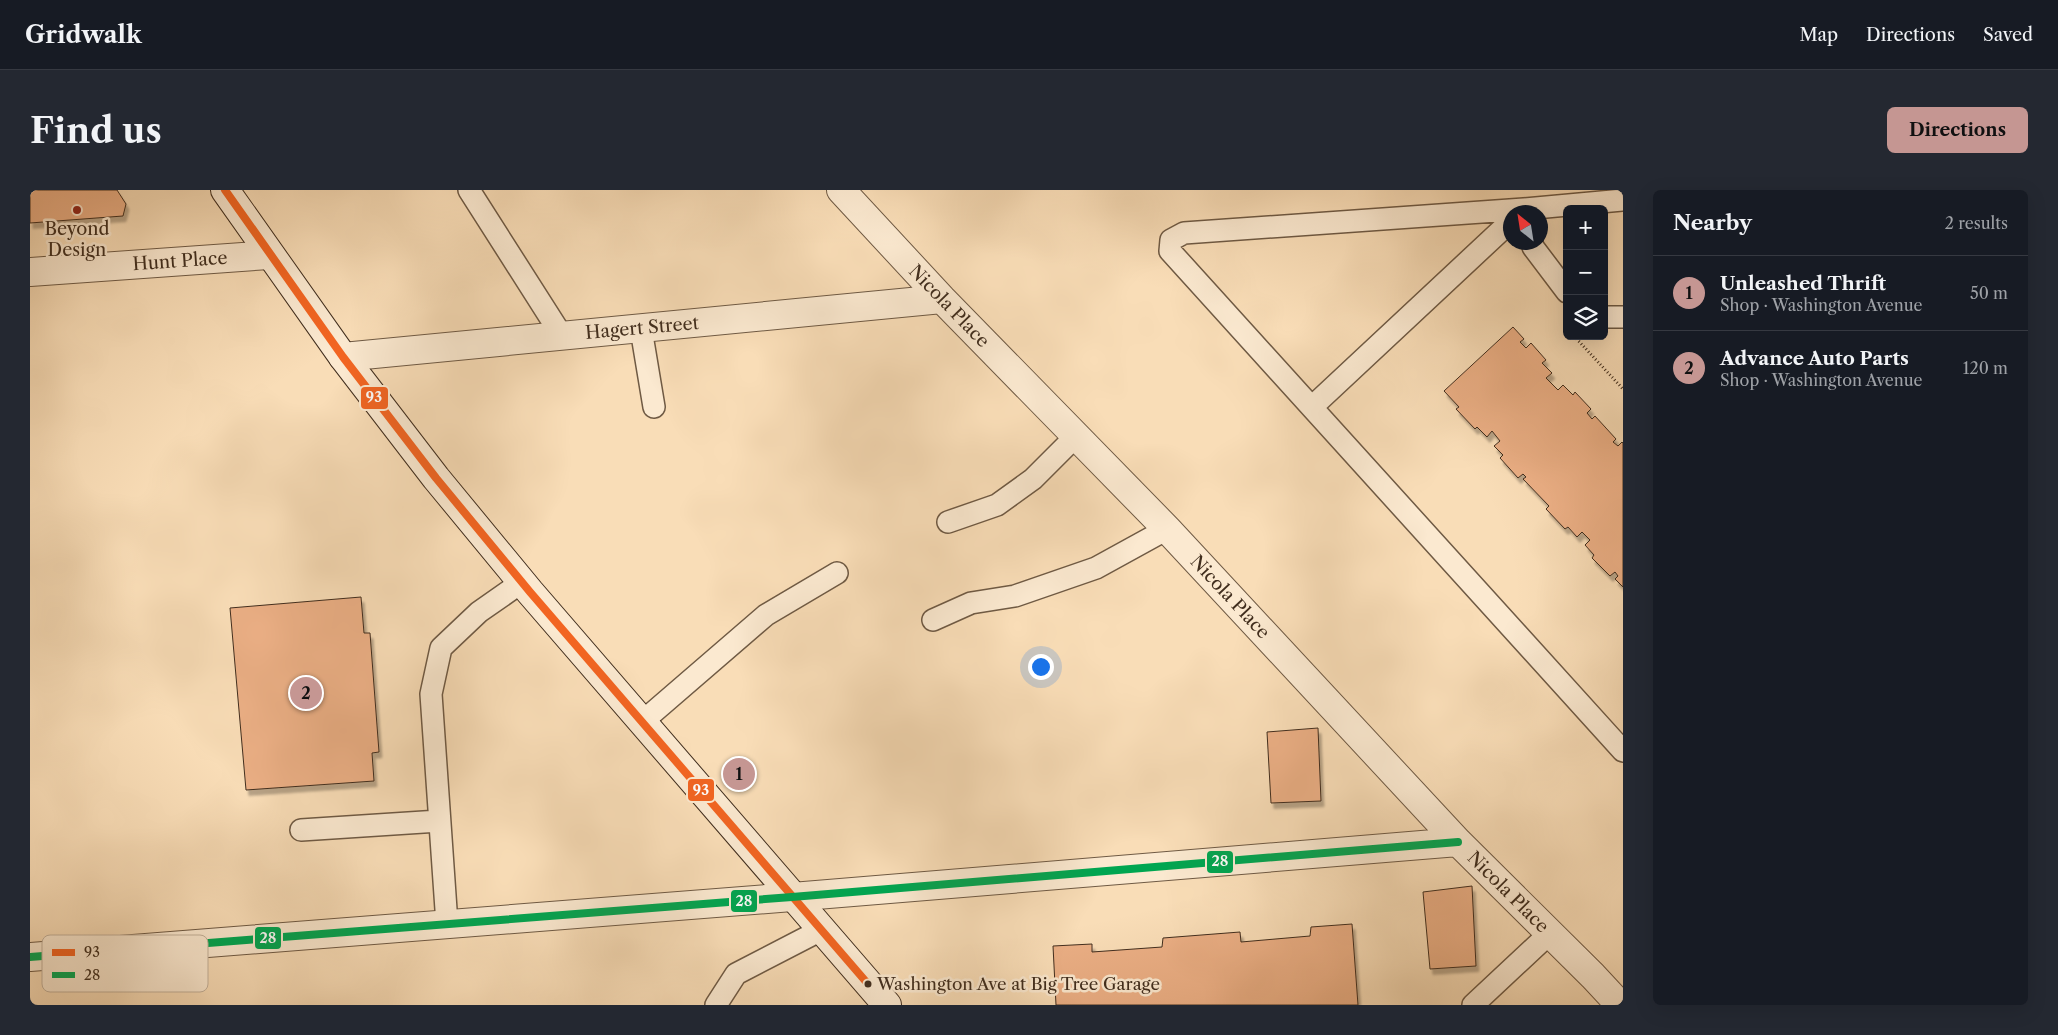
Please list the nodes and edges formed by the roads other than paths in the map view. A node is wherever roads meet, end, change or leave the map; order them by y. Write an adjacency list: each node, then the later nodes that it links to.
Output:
1 (225, 190): 9 (street)
2 (469, 190): 16 (lane)
3 (841, 190): 12 (street, Nicola Place)
4 (1623, 200): 5 (lane)
5 (1548, 210)
6 (1503, 215): 19 (lane)
7 (1503, 230): 19 (lane)
8 (1535, 250): 11 (lane)
9 (269, 255): 10 (street, Hunt Place); 17 (street)
10 (30, 272)
11 (1563, 287)
12 (942, 299): 15 (street, Hagert Street); 20 (street, Nicola Place)
13 (1608, 317): 14 (lane)
14 (1623, 317)
15 (641, 329): 16 (street, Hagert Street); 18 (lane)
16 (562, 336): 17 (street, Hagert Street)
17 (342, 357): 24 (street)
18 (654, 407)
19 (1312, 407): 27 (lane)
20 (1076, 436): 21 (lane); 22 (street, Nicola Place)
21 (948, 522)
22 (1167, 529): 25 (lane); 30 (street, Nicola Place)
23 (838, 573): 26 (lane)
24 (522, 582): 26 (street); 28 (lane)
25 (933, 620)
26 (642, 722): 31 (street)
27 (1623, 750)
28 (440, 821): 29 (lane); 32 (lane)
29 (301, 830)
30 (1458, 842): 31 (street); 34 (street, Nicola Place)
31 (792, 897): 32 (street); 33 (street)
32 (447, 924): 35 (street)
33 (821, 930): 36 (lane); 37 (street)
34 (1550, 933): 38 (lane); 39 (street, Nicola Place)
35 (208, 943)
36 (716, 1005)
37 (887, 1005)
38 (1473, 1005)
39 (1620, 1005)

